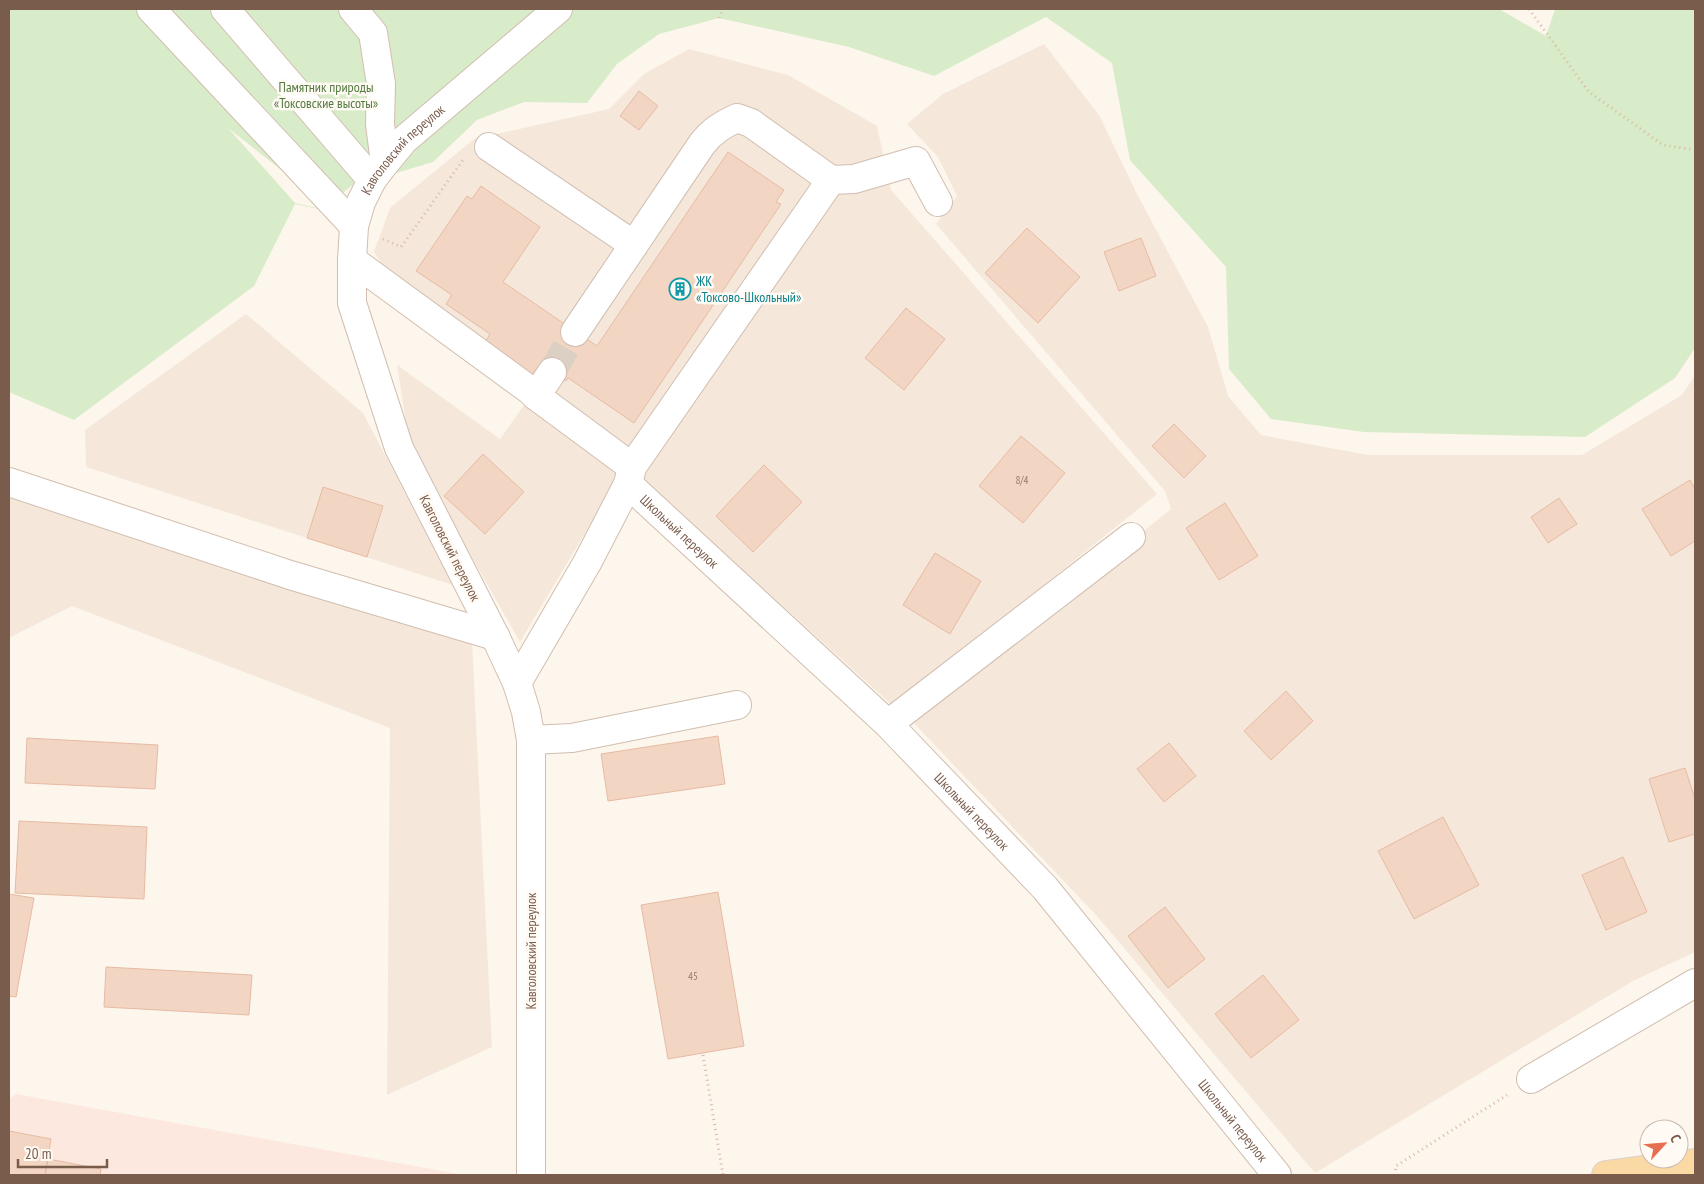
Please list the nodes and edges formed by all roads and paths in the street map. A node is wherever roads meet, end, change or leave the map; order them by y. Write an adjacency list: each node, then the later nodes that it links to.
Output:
1 (151, 9): 13 (street)
2 (225, 9): 10 (street)
3 (353, 9): 10 (street)
4 (558, 9): 10 (street, Кавголовский переулок)
5 (723, 9): 7 (path)
6 (1529, 9): 9 (path)
7 (719, 18)
8 (489, 147): 13 (path); 14 (street)
9 (1695, 150)
10 (379, 171): 13 (street, Кавголовский переулок)
11 (832, 180): 12 (street); 14 (street); 19 (street)
12 (938, 202)
13 (354, 226): 15 (street, Кавголовский переулок)
14 (634, 245): 16 (street)
15 (352, 260): 18 (street, Школьный переулок); 22 (street, Кавголовский переулок)
16 (576, 332)
17 (552, 372): 18 (street)
18 (536, 396): 19 (street, Школьный переулок)
19 (630, 476): 23 (street); 25 (street, Школьный переулок)
20 (9, 482): 22 (street)
21 (1131, 537): 25 (street)
22 (495, 636): 23 (street, Кавголовский переулок)
23 (517, 683): 26 (street, Кавголовский переулок)
24 (737, 705): 26 (street)
25 (888, 724): 33 (street, Школьный переулок)
26 (532, 740): 31 (street, Кавголовский переулок)
27 (1695, 983): 29 (street)
28 (703, 1055): 32 (path)
29 (1531, 1079): 34 (path)
30 (1695, 1163): 35 (main road)
31 (530, 1175)
32 (723, 1175)
33 (1277, 1175)
34 (1395, 1175)
35 (1606, 1175)

